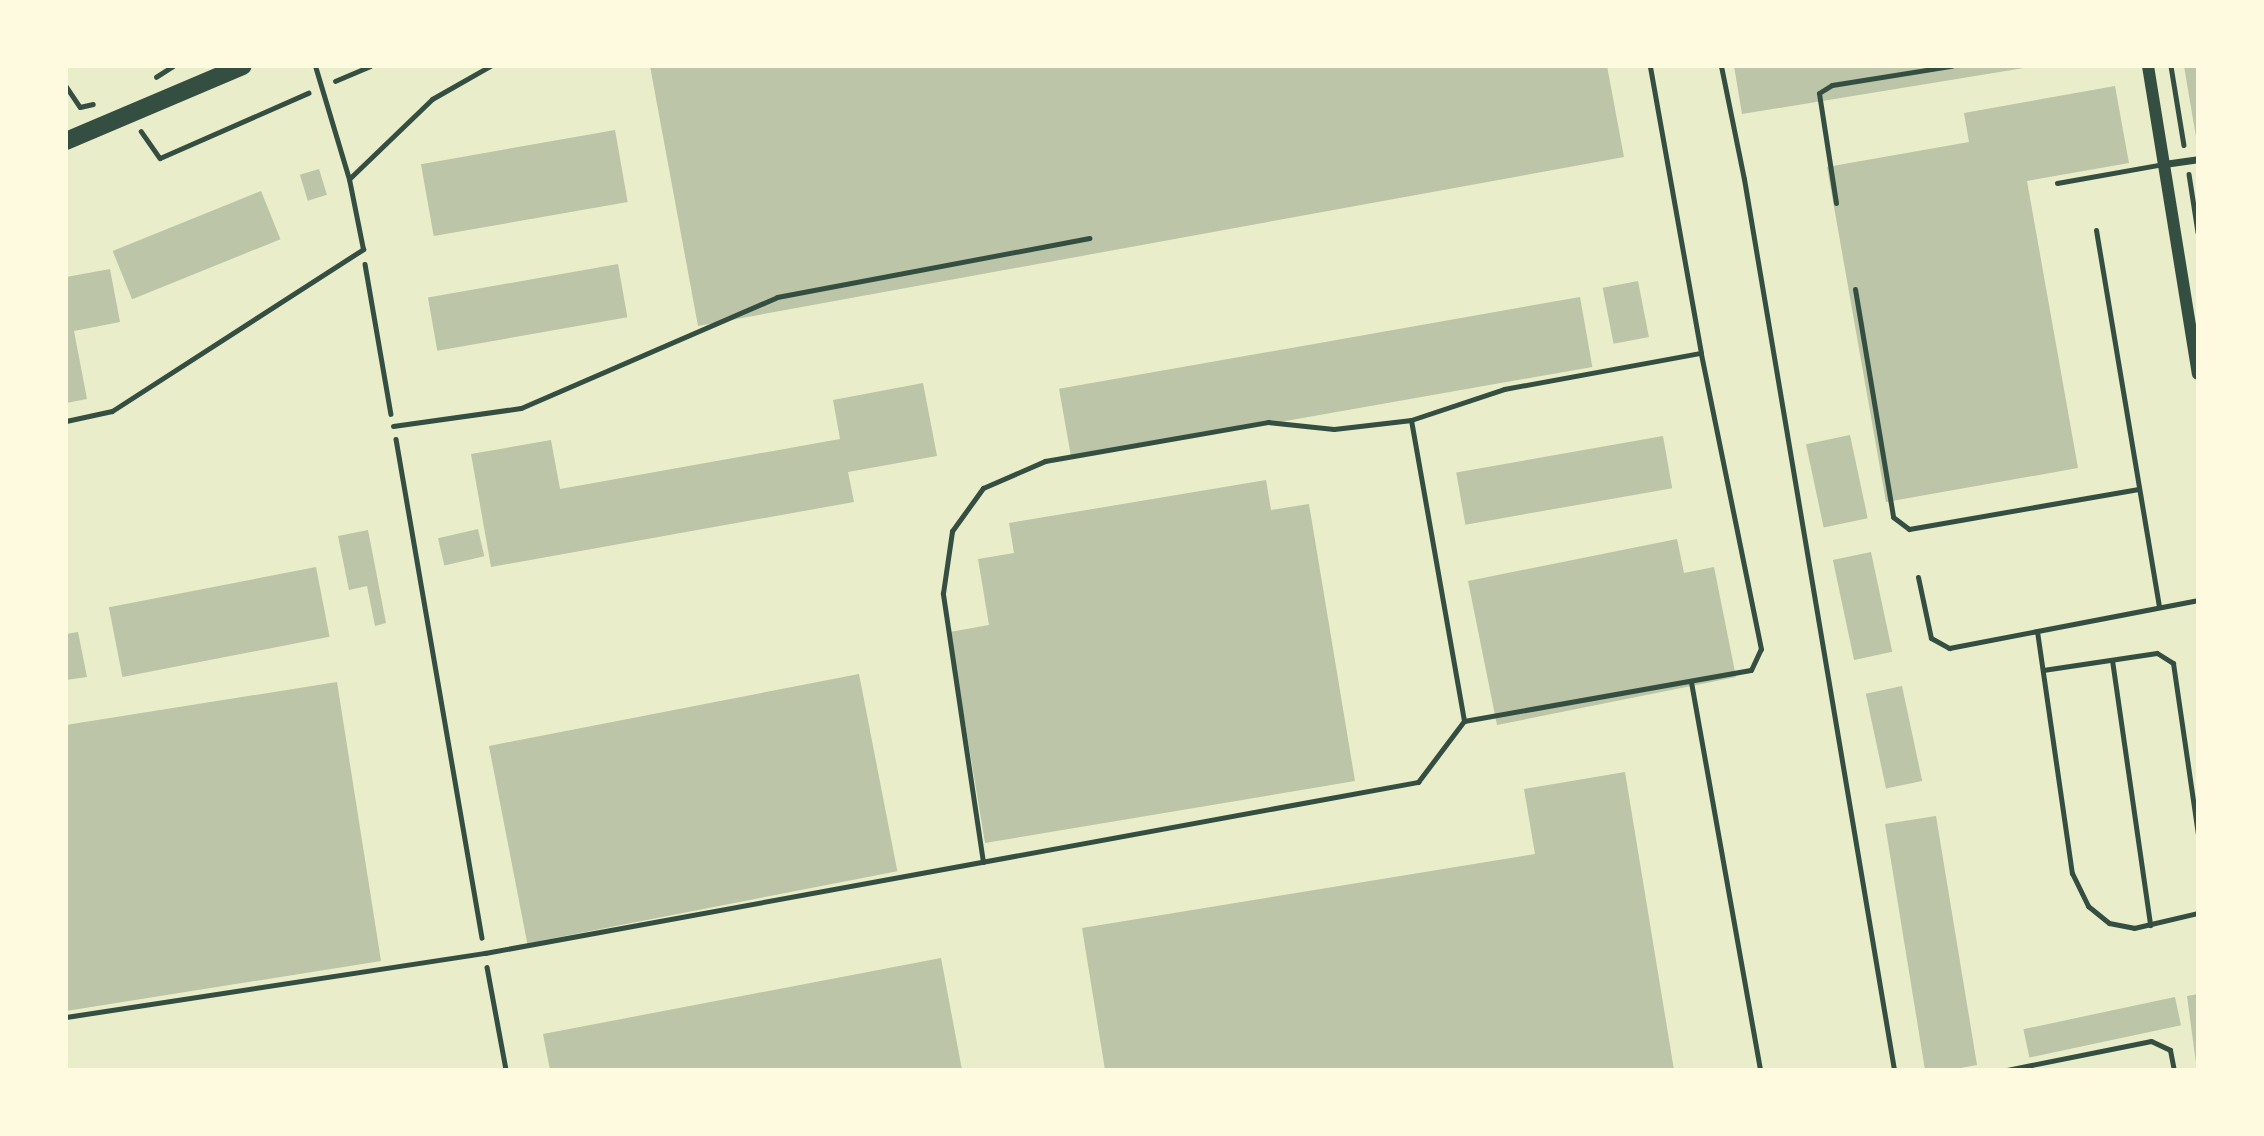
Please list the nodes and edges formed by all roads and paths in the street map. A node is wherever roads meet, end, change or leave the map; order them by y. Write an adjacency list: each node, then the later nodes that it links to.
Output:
1 (243, 66): 10 (main road)
2 (315, 66): 9 (lane)
3 (370, 66): 9 (path)
4 (490, 66): 14 (lane)
5 (1650, 66): 22 (lane)
6 (1721, 66): 44 (lane)
7 (1951, 66): 16 (lane)
8 (2148, 66): 13 (street)
9 (324, 86): 11 (path); 14 (lane)
10 (66, 141)
11 (160, 158)
12 (2197, 159): 13 (street)
13 (2164, 164): 15 (lane); 21 (street)
14 (349, 179): 19 (lane)
15 (2057, 183)
16 (1836, 203)
17 (2096, 230): 27 (lane)
18 (1089, 237): 26 (lane)
19 (363, 249): 25 (lane); 26 (path)
20 (1855, 289): 27 (lane)
21 (2191, 297): 23 (street)
22 (1701, 353): 24 (lane); 34 (lane)
23 (2197, 374)
24 (1411, 420): 35 (lane); 37 (lane)
25 (66, 421)
26 (393, 426): 40 (path)
27 (2139, 489): 30 (lane)
28 (1918, 577): 31 (lane)
29 (2197, 600): 30 (lane)
30 (2159, 607): 31 (lane)
31 (2037, 631): 33 (lane)
32 (2112, 660): 33 (lane); 36 (lane); 39 (lane)
33 (2043, 670): 39 (lane)
34 (1691, 682): 35 (lane); 43 (lane)
35 (1464, 721): 37 (lane)
36 (2197, 834)
37 (984, 862): 40 (lane)
38 (2197, 913): 39 (lane)
39 (2150, 925)
40 (485, 953): 41 (lane); 42 (path)
41 (66, 1017)
42 (506, 1069)
43 (1760, 1069)
44 (1894, 1069)
45 (2007, 1069): 46 (lane)
46 (2174, 1069)

